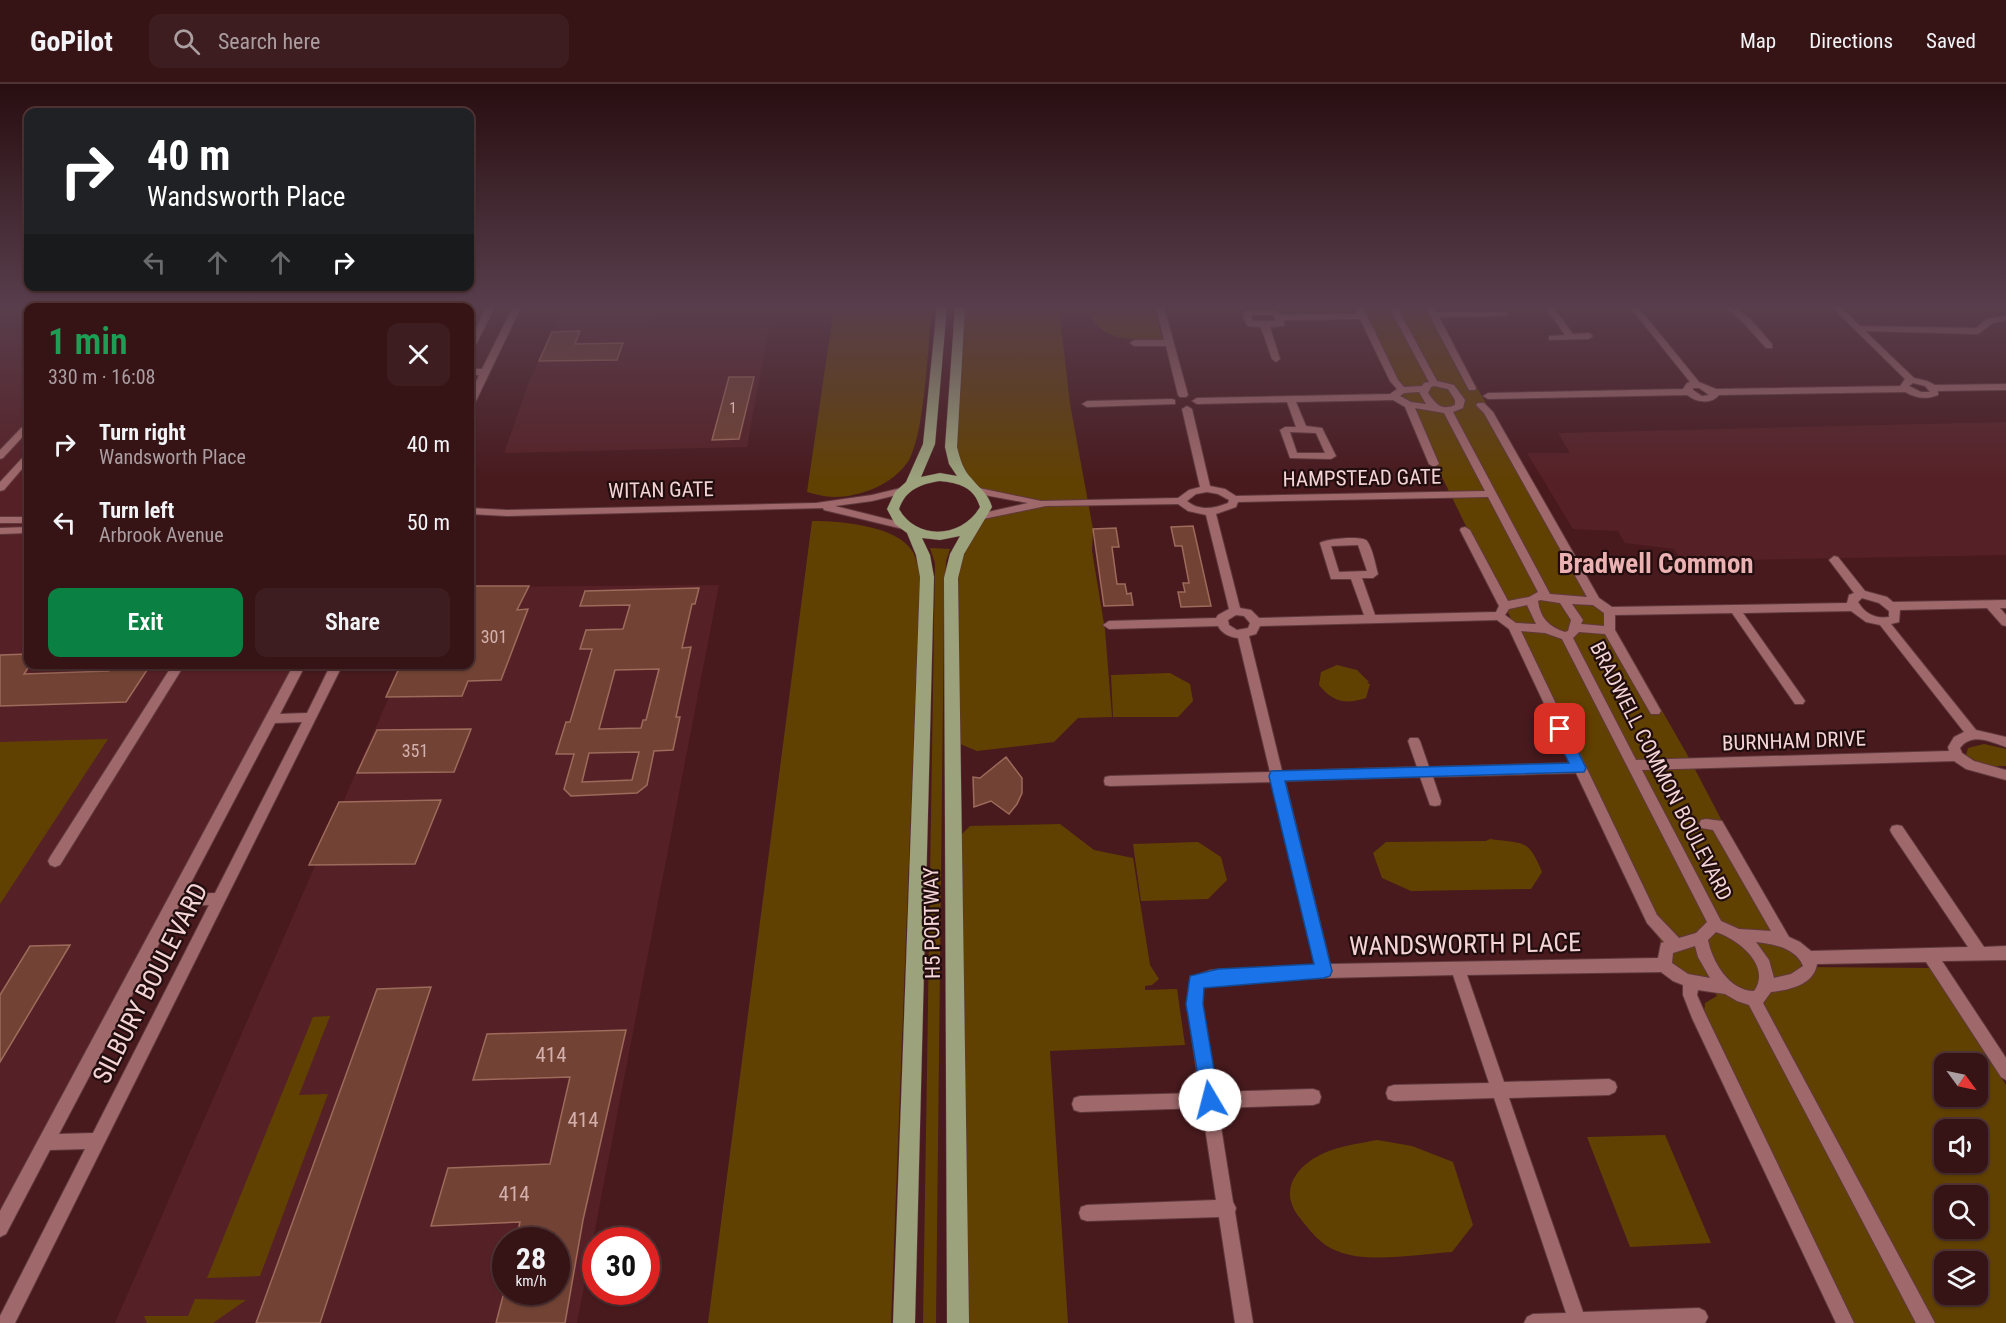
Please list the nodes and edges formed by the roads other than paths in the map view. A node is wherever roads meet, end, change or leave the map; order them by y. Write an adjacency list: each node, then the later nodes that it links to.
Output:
1 (489, 365): 11 (street)
2 (937, 365): 40 (main road)
3 (956, 365): 41 (main road)
4 (1174, 365): 23 (street)
5 (1387, 365): 21 (street)
6 (1424, 365): 12 (street)
7 (1460, 365): 18 (street)
8 (1681, 365): 13 (street)
9 (1891, 365): 14 (street)
10 (474, 372): 11 (street)
11 (485, 372): 22 (street)
12 (1434, 383): 15 (street); 17 (street)
13 (1696, 384): 19 (street); 20 (street)
14 (1909, 385): 16 (street); 20 (street)
15 (1451, 387): 18 (street); 31 (street)
16 (2006, 387)
17 (1424, 388): 21 (street); 32 (street)
18 (1472, 388): 24 (street)
19 (1688, 392): 20 (street); 24 (street)
20 (1714, 392)
21 (1399, 394): 25 (street); 29 (street)
22 (474, 395)
23 (1183, 395): 26 (street); 27 (street)
24 (1488, 396): 30 (street)
25 (1290, 399): 26 (street); 35 (street)
26 (1197, 401): 33 (street)
27 (1172, 402): 28 (street); 33 (street)
28 (1087, 404)
29 (1409, 405): 32 (street); 39 (street)
30 (1481, 405): 31 (street); 68 (street, BRADWELL COMMON BOULEVARD)
31 (1460, 406): 34 (street)
32 (1433, 407): 34 (street)
33 (1186, 409): 43 (street)
34 (1448, 411): 46 (street)
35 (1302, 429): 35 (street)
36 (24, 430): 37 (street)
37 (0, 456)
38 (24, 461): 42 (street)
39 (1434, 464)
40 (912, 483): 41 (main road); 44 (main road)
41 (968, 483): 45 (main road)
42 (0, 488)
43 (1206, 489): 47 (street); 48 (street)
44 (901, 491): 50 (street, WITAN GATE); 58 (main road)
45 (980, 491): 49 (street); 57 (main road)
46 (1491, 494): 47 (street, HAMPSTEAD GATE); 65 (street)
47 (1234, 499): 52 (street)
48 (1181, 501): 49 (street); 52 (street)
49 (1046, 503): 57 (street)
50 (816, 506): 53 (street, WITAN GATE); 58 (street, WITAN GATE)
51 (474, 511): 53 (street, WITAN GATE)
52 (1210, 512): 74 (street)
53 (507, 513): 55 (street, WITAN GATE)
54 (24, 519): 56 (street)
55 (474, 519)
56 (0, 520)
57 (978, 521): 58 (main road); 144 (main road, H5 PORTWAY)
58 (908, 529): 143 (main road, H5 PORTWAY)
59 (24, 530): 61 (street)
60 (1465, 530): 75 (street)
61 (0, 531)
62 (1834, 560): 64 (street)
63 (1355, 575): 63 (street); 77 (street)
64 (1861, 594): 71 (street); 72 (street)
65 (1545, 595): 66 (street); 67 (street)
66 (1532, 600): 75 (street); 85 (street)
67 (1564, 600): 68 (street); 84 (street, BRADWELL COMMON BOULEVARD)
68 (1595, 601): 76 (street, BRADWELL COMMON BOULEVARD)
69 (1990, 604): 70 (street); 71 (street); 81 (street)
70 (2006, 604)
71 (1892, 606): 80 (street)
72 (1853, 607): 73 (street); 80 (street)
73 (1735, 609): 76 (street); 92 (street)
74 (1235, 611): 78 (street); 79 (street)
75 (1502, 611): 77 (street); 83 (street)
76 (1610, 611): 86 (street, BRADWELL COMMON BOULEVARD)
77 (1371, 618): 79 (street)
78 (1222, 622): 82 (street); 87 (street)
79 (1256, 622): 87 (street)
80 (1883, 622): 96 (street)
81 (2006, 622)
82 (1109, 625)
83 (1514, 627): 85 (street, BRADWELL COMMON BOULEVARD); 101 (street)
84 (1576, 628): 86 (street); 88 (street, BRADWELL COMMON BOULEVARD)
85 (1545, 629): 88 (street, BRADWELL COMMON BOULEVARD)
86 (1609, 630): 93 (street, BRADWELL COMMON BOULEVARD)
87 (1243, 635): 104 (street)
88 (1566, 636): 100 (street, BRADWELL COMMON BOULEVARD)
89 (176, 669): 109 (street)
90 (297, 669): 95 (street, SILBURY BOULEVARD)
91 (334, 669): 94 (street, SILBURY BOULEVARD)
92 (1799, 701)
93 (1655, 711)
94 (310, 717): 95 (street); 110 (street, SILBURY BOULEVARD)
95 (271, 719): 111 (street, SILBURY BOULEVARD)
96 (1972, 733): 98 (street); 99 (street)
97 (1414, 741): 102 (street)
98 (2006, 742)
99 (1956, 756): 100 (street, BURNHAM DRIVE); 103 (street)
100 (1633, 765): 112 (street, BRADWELL COMMON BOULEVARD)
101 (1579, 768): 102 (street); 116 (street)
102 (1425, 772): 104 (street); 106 (street)
103 (2006, 775)
104 (1276, 776): 105 (street); 123 (street)
105 (1110, 780)
106 (1435, 801)
107 (1706, 824): 115 (street)
108 (1897, 830): 118 (street)
109 (55, 861)
110 (219, 899): 111 (street); 135 (street, SILBURY BOULEVARD)
111 (175, 900): 136 (street, SILBURY BOULEVARD)
112 (1716, 926): 113 (street); 114 (street)
113 (1738, 935): 115 (street); 125 (street)
114 (1701, 938): 116 (street); 126 (street)
115 (1784, 941): 120 (street)
116 (1675, 944): 121 (street)
117 (2006, 953): 118 (street)
118 (1981, 954): 119 (street)
119 (1930, 955): 120 (street); 128 (street)
120 (1807, 958): 125 (street)
121 (1664, 965): 122 (street, WANDSWORTH PLACE); 124 (street)
122 (1458, 969): 123 (street, WANDSWORTH PLACE); 130 (street)
123 (1324, 971): 133 (street, WANDSWORTH PLACE)
124 (1691, 981): 126 (street); 147 (street)
125 (1767, 985): 127 (street)
126 (1729, 988): 127 (street)
127 (1754, 1000): 148 (street)
128 (2006, 1072)
129 (1609, 1086): 130 (street)
130 (1499, 1090): 131 (street); 141 (street)
131 (1394, 1093)
132 (1313, 1097): 133 (street)
133 (1210, 1100): 134 (street); 137 (street)
134 (1080, 1104)
135 (97, 1141): 136 (street); 142 (street, SILBURY BOULEVARD)
136 (46, 1142): 139 (street, SILBURY BOULEVARD)
137 (1228, 1208): 138 (street); 145 (street)
138 (1087, 1213)
139 (0, 1228)
140 (1699, 1317): 141 (street)
141 (1577, 1322): 146 (street)
142 (6, 1323)
143 (904, 1323)
144 (958, 1323)
145 (1244, 1323)
146 (1533, 1323)
147 (1845, 1323)
148 (1926, 1323)

